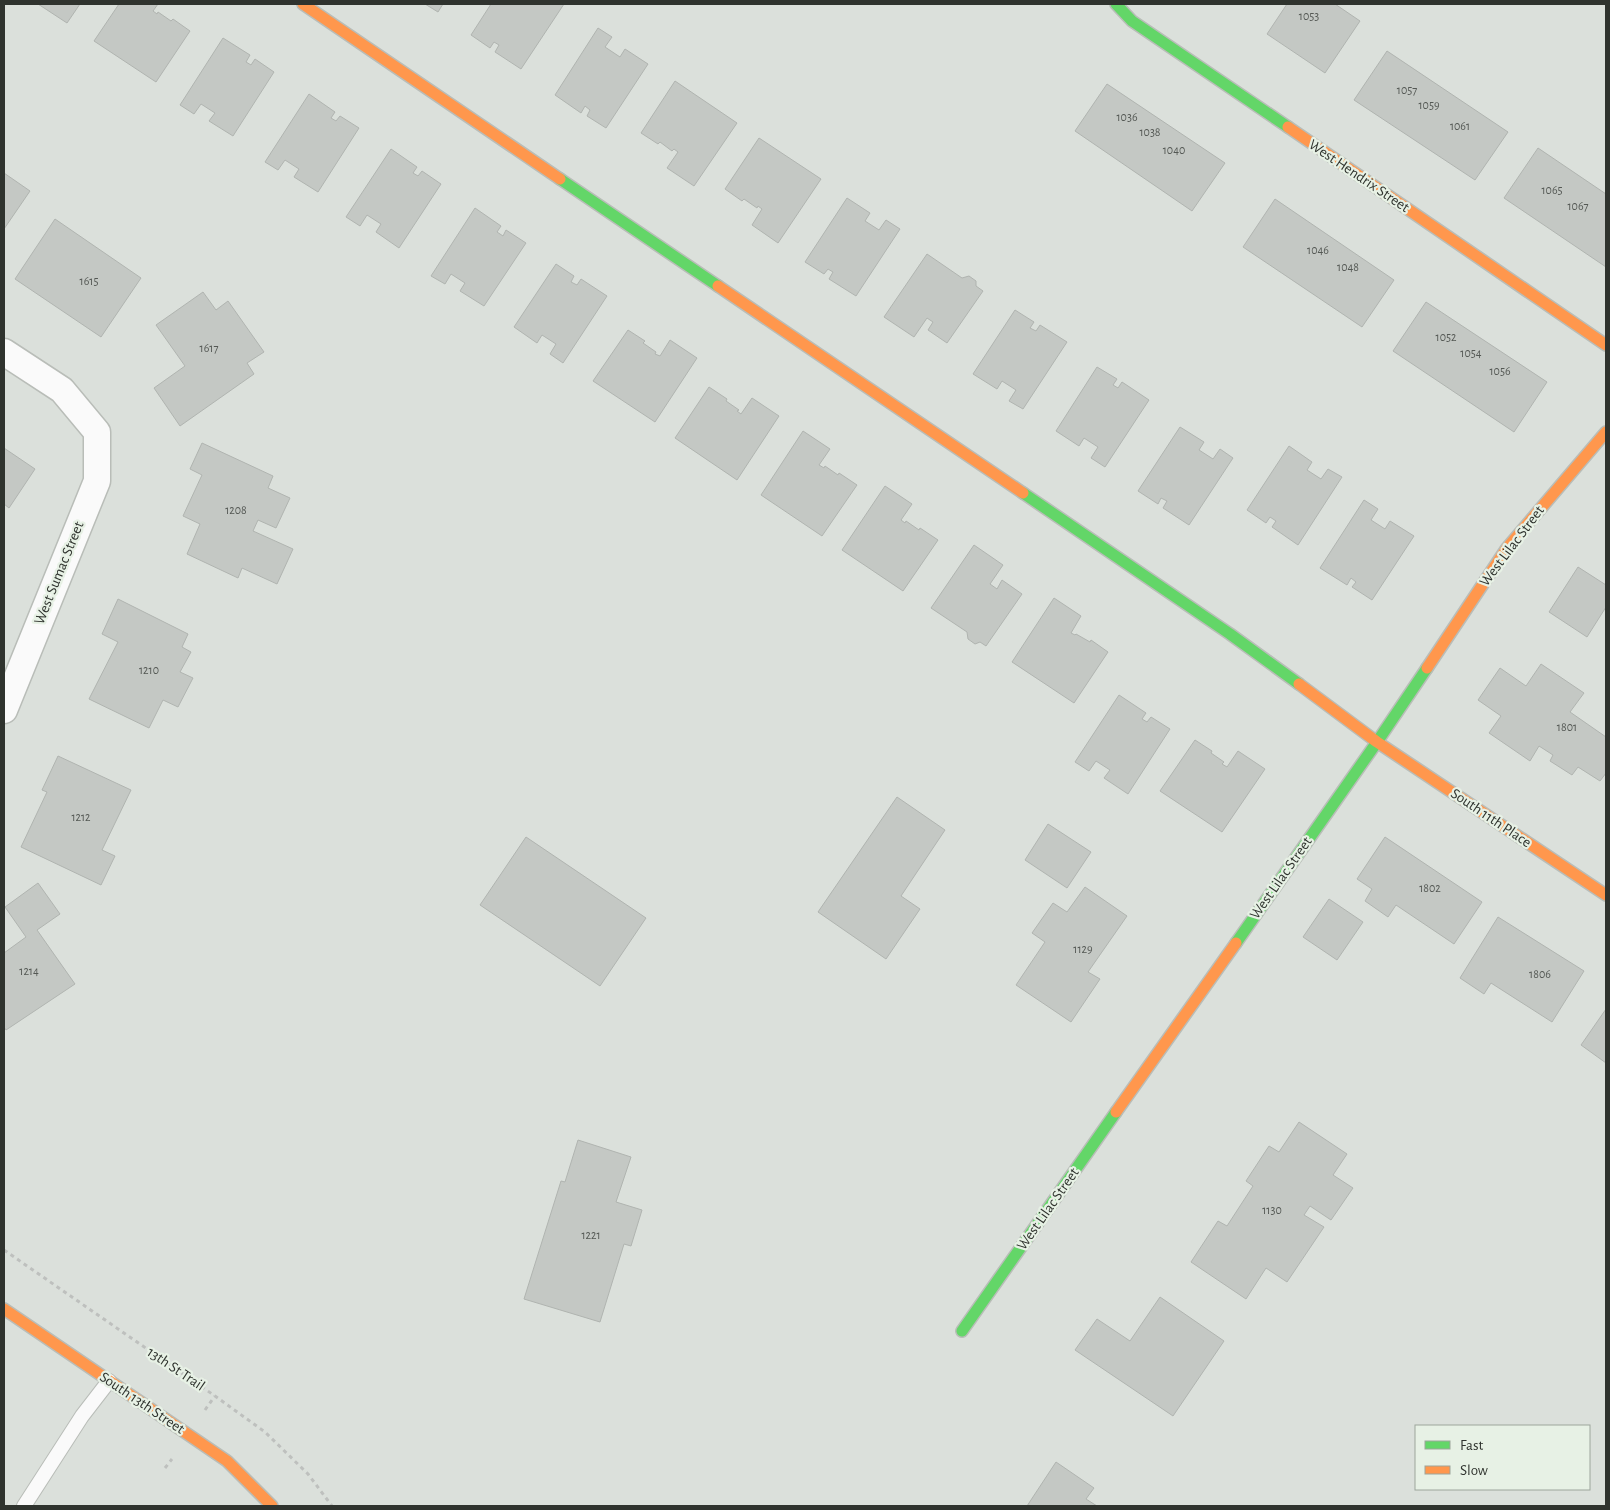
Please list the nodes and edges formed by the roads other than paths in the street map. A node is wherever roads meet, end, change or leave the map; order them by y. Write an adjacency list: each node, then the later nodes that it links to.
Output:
1 (303, 4): 7 (street, South 11th Place)
2 (1116, 4): 3 (street, West Hendrix Street)
3 (1606, 345)
4 (4, 352): 6 (street, West Sumac Street)
5 (1606, 432): 7 (street, West Lilac Street)
6 (4, 710)
7 (1376, 742): 8 (street, South 11th Place); 10 (street, West Lilac Street)
8 (1606, 895)
9 (4, 1309): 11 (street, South 13th Street)
10 (962, 1331)
11 (109, 1381): 12 (lane); 13 (street, South 13th Street)
12 (24, 1506)
13 (272, 1506)

